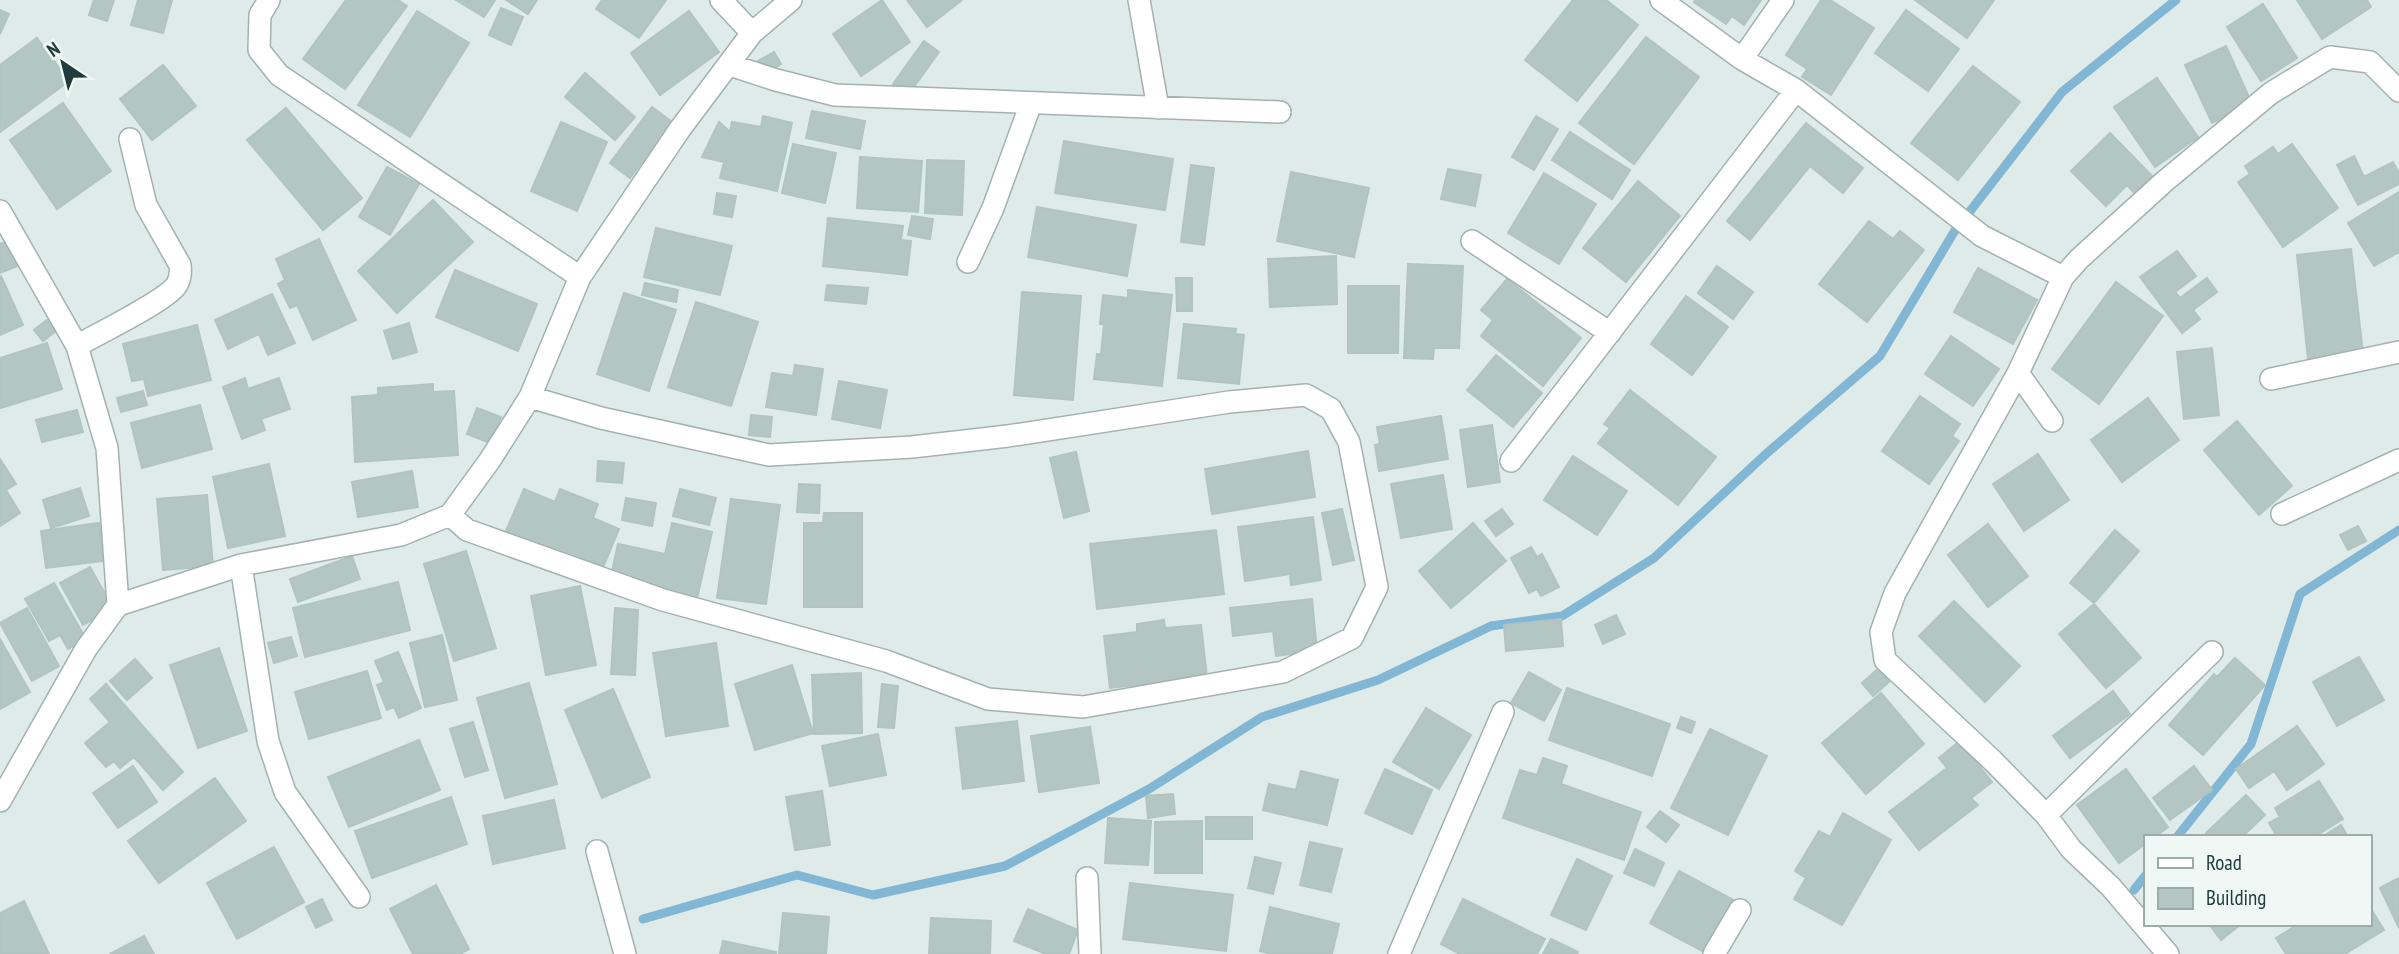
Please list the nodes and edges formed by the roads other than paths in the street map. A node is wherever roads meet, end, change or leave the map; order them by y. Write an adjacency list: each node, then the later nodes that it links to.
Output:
1 (269, 0): 19 (street)
2 (721, 0): 7 (street)
3 (791, 0): 7 (street)
4 (1139, 0): 13 (street)
5 (1661, 0): 8 (street)
6 (1783, 0): 8 (street)
7 (752, 33): 9 (street)
8 (1742, 58): 10 (street)
9 (730, 65): 12 (street); 19 (street)
10 (1796, 90): 20 (street); 21 (street)
11 (2399, 91): 20 (street)
12 (1031, 103): 13 (street); 18 (street)
13 (1158, 108): 14 (street)
14 (1280, 112)
15 (130, 139): 22 (street)
16 (0, 211): 22 (street)
17 (1472, 241): 21 (street)
18 (968, 262)
19 (580, 277): 26 (street)
20 (2063, 277): 24 (street)
21 (1610, 333): 29 (street)
22 (77, 346): 33 (street)
23 (2399, 352): 25 (street)
24 (2018, 373): 27 (street); 37 (street)
25 (2271, 379)
26 (530, 397): 31 (street); 31 (street)
27 (2052, 421)
28 (2399, 460): 30 (street)
29 (1511, 461)
30 (2282, 514)
31 (450, 515): 32 (street)
32 (241, 565): 33 (street); 40 (street)
33 (118, 605): 36 (street)
34 (2213, 652): 37 (street)
35 (1503, 712): 46 (street)
36 (0, 801)
37 (2046, 815): 42 (street)
38 (597, 851): 44 (street)
39 (1087, 878): 45 (street)
40 (359, 897)
41 (1740, 910): 47 (street)
42 (2144, 926)
43 (2144, 926): 48 (street)
44 (625, 954)
45 (1090, 954)
46 (1399, 954)
47 (1714, 954)
48 (2168, 954)

